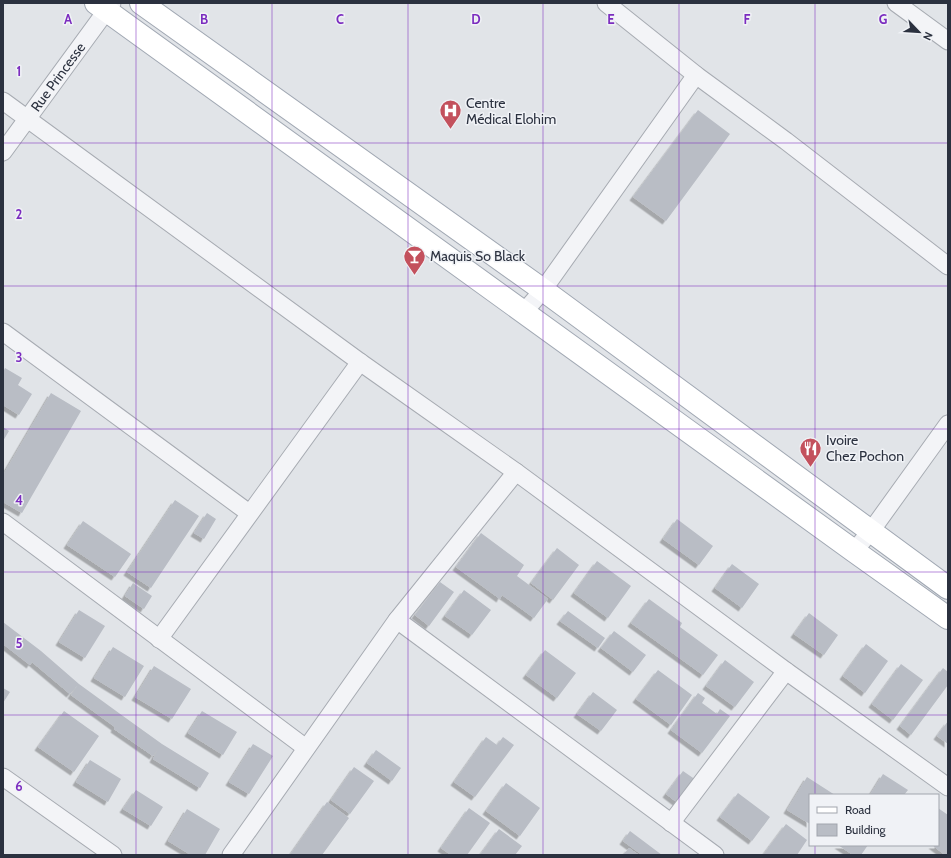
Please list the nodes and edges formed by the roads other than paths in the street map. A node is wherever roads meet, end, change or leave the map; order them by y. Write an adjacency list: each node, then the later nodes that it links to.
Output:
1 (141, 3): 11 (main road)
2 (896, 3): 5 (street)
3 (612, 5): 6 (street)
4 (105, 6): 8 (street, Rue Princesse); 12 (main road)
5 (948, 41)
6 (696, 75): 10 (street); 11 (street)
7 (3, 101): 8 (street)
8 (27, 118): 9 (street, Rue Princesse); 14 (street)
9 (3, 152)
10 (948, 266)
11 (543, 290): 12 (street); 19 (main road)
12 (524, 312): 20 (main road)
13 (3, 332): 17 (street)
14 (360, 362): 16 (street); 17 (street)
15 (948, 424): 19 (street)
16 (516, 472): 23 (street); 25 (street)
17 (249, 513): 24 (street)
18 (3, 522): 24 (street)
19 (871, 531): 20 (street); 21 (main road)
20 (854, 551): 22 (main road)
21 (948, 588)
22 (948, 618)
23 (397, 620): 26 (street); 29 (street)
24 (159, 639): 26 (street)
25 (786, 671): 28 (street); 29 (street)
26 (306, 748): 31 (street)
27 (3, 777): 30 (street)
28 (948, 788)
29 (672, 823): 32 (street)
30 (113, 855)
31 (231, 855)
32 (716, 855)

